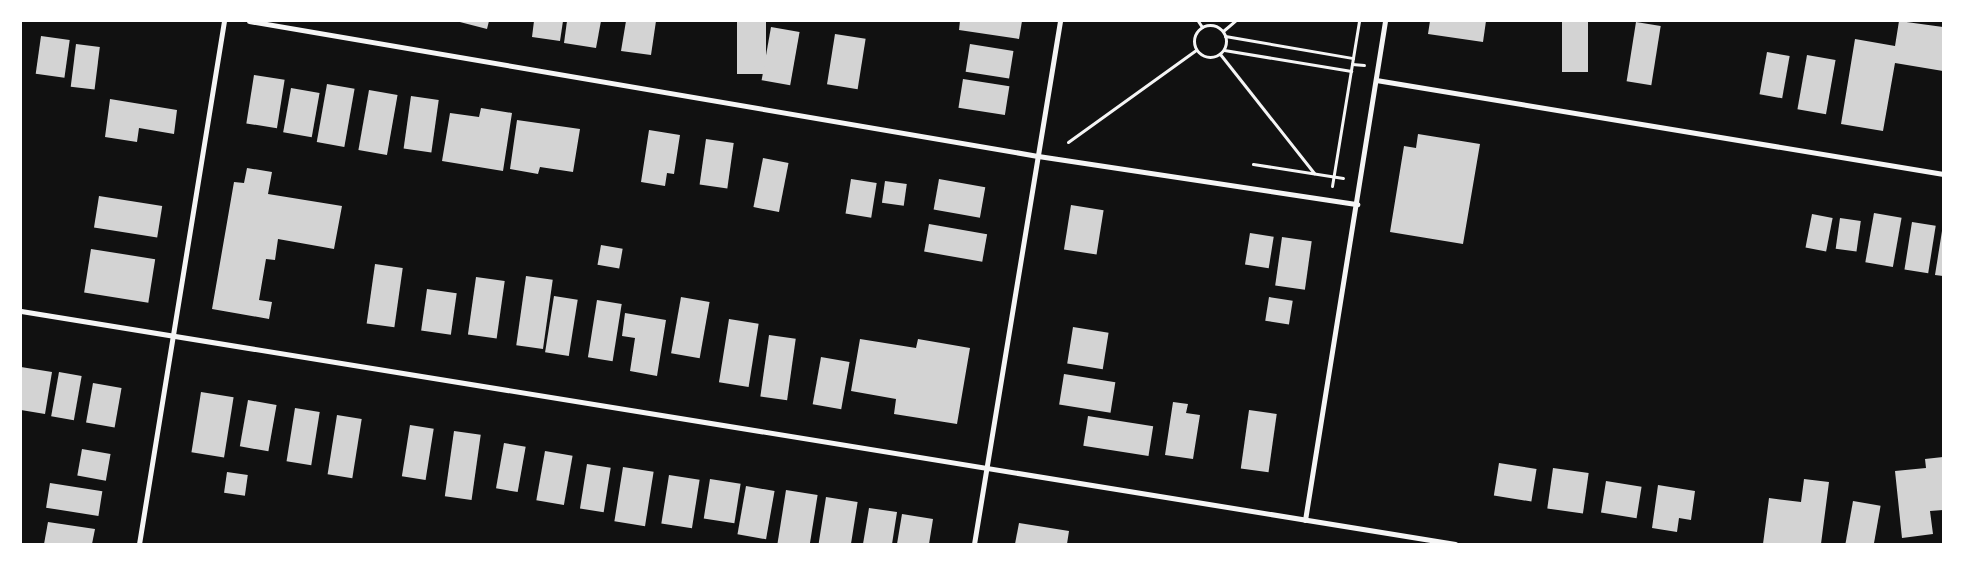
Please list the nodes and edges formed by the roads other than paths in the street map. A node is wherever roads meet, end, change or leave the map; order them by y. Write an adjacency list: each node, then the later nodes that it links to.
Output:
1 (224, 21): 10 (street)
2 (249, 21): 6 (street)
3 (1060, 21): 6 (street)
4 (1385, 21): 5 (street)
5 (1376, 80): 7 (street); 8 (street)
6 (1038, 156): 8 (street); 11 (street)
7 (1943, 174)
8 (1357, 204): 12 (street)
9 (21, 311): 10 (street)
10 (175, 336): 11 (street); 13 (street)
11 (987, 468): 12 (street); 14 (street)
12 (1305, 520): 15 (street)
13 (139, 544)
14 (974, 544)
15 (1455, 544)

